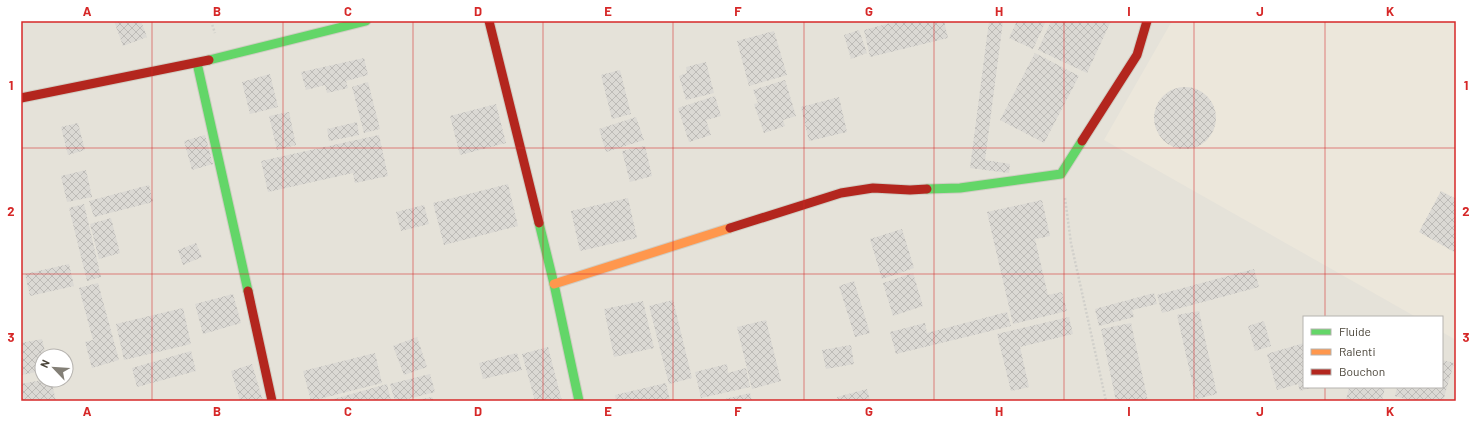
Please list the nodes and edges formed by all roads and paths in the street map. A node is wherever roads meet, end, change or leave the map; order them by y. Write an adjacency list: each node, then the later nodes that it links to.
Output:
1 (366, 21): 4 (street)
2 (489, 21): 7 (street)
3 (1147, 21): 6 (street)
4 (197, 63): 5 (street); 8 (street)
5 (21, 98)
6 (1061, 174): 7 (street); 10 (path)
7 (554, 284): 9 (street)
8 (272, 401)
9 (579, 401)
10 (1106, 401)

